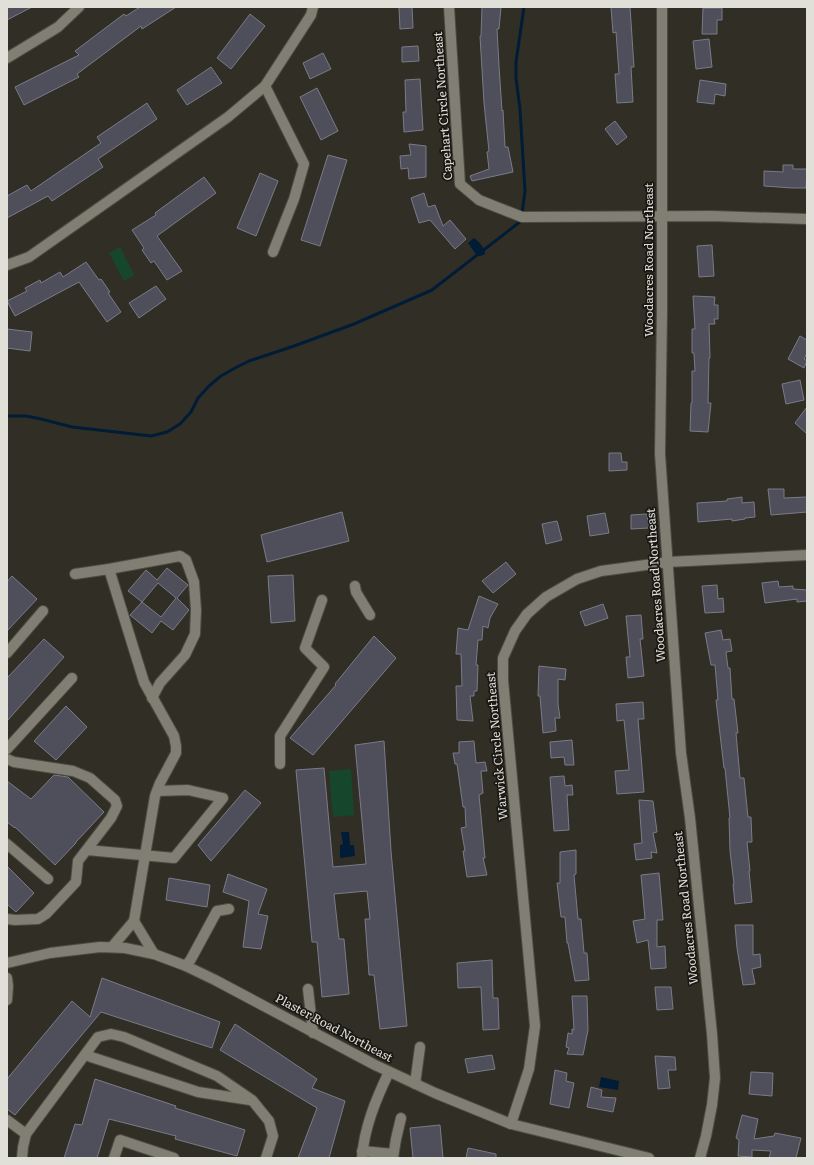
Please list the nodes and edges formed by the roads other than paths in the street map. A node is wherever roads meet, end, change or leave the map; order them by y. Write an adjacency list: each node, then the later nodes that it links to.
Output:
1 (79, 7): 5 (street)
2 (313, 7): 6 (street)
3 (449, 7): 7 (street, Capehart Circle Northeast)
4 (662, 7): 7 (street, Woodacres Road Northeast)
5 (7, 58)
6 (265, 86): 9 (street); 10 (street)
7 (661, 217): 8 (street, Capehart Circle Northeast); 12 (street, Woodacres Road Northeast)
8 (807, 219)
9 (273, 252)
10 (7, 265)
11 (807, 555): 12 (street, Warwick Circle Northeast)
12 (668, 562): 48 (street, Warwick Circle Northeast); 57 (street, Woodacres Road Northeast)
13 (109, 569): 14 (street); 21 (street); 21 (street)
14 (75, 574)
15 (356, 586): 18 (street)
16 (322, 600): 24 (street)
17 (43, 611): 19 (street)
18 (370, 615)
19 (7, 653)
20 (72, 678): 22 (street)
21 (152, 698): 25 (street)
22 (7, 749)
23 (7, 759): 27 (street)
24 (280, 764)
25 (157, 791): 28 (street); 28 (street)
26 (7, 844): 29 (street)
27 (87, 850): 28 (street); 31 (street)
28 (146, 856): 32 (street)
29 (48, 879)
30 (229, 909): 36 (street)
31 (7, 919)
32 (134, 921): 33 (street); 34 (street)
33 (112, 947): 34 (street, Plaster Road Northeast); 35 (street, Plaster Road Northeast)
34 (154, 954): 36 (street, Plaster Road Northeast)
35 (7, 963)
36 (186, 966): 40 (street, Plaster Road Northeast)
37 (7, 978): 39 (street)
38 (308, 989): 40 (street)
39 (7, 1000)
40 (313, 1033): 43 (street, Plaster Road Northeast)
41 (420, 1047): 44 (street)
42 (85, 1056): 45 (street); 45 (street); 49 (street)
43 (389, 1072): 44 (street, Plaster Road Northeast); 50 (street)
44 (415, 1084): 48 (street, Plaster Road Northeast)
45 (252, 1100): 55 (street)
46 (401, 1118): 51 (street)
47 (7, 1120): 49 (street)
48 (511, 1124): 56 (street, Plaster Road Northeast)
49 (26, 1134): 52 (street)
50 (362, 1154): 51 (street)
51 (393, 1156)
52 (22, 1158)
53 (114, 1158): 54 (street)
54 (174, 1158)
55 (266, 1158)
56 (649, 1158)
57 (700, 1158)

